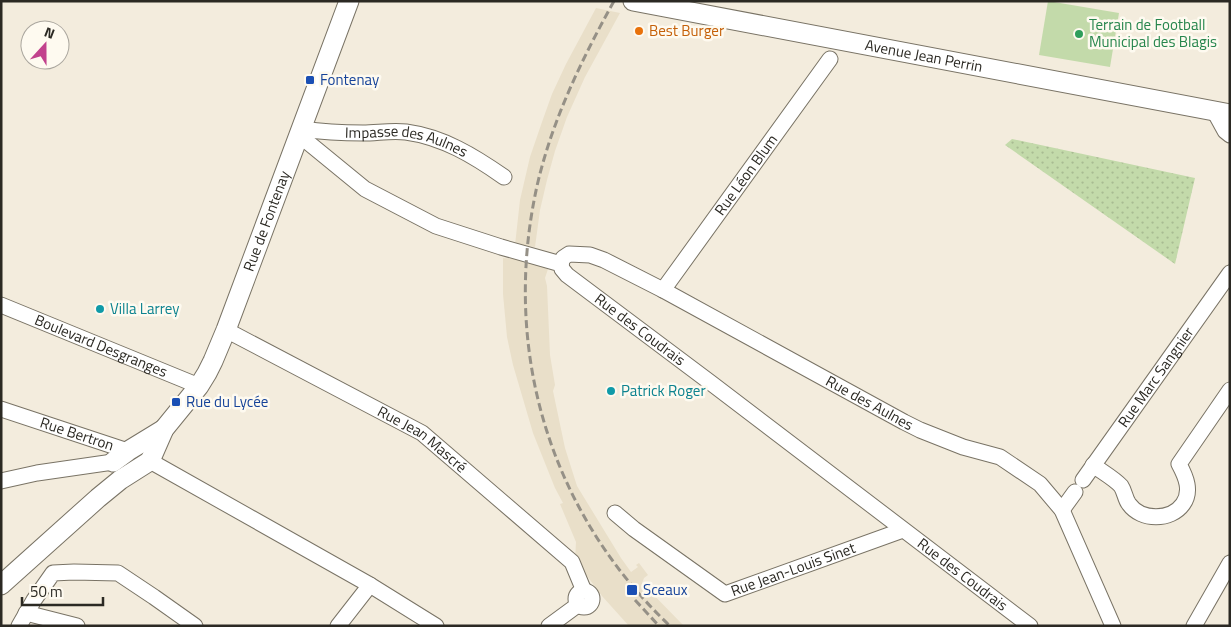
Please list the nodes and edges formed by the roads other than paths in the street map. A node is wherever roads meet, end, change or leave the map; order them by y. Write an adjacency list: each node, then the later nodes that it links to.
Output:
1 (349, 1): 6 (main road, Rue de Fontenay)
2 (633, 1): 3 (main road, Avenue Jean Perrin)
3 (685, 6): 5 (main road, Avenue Jean Perrin)
4 (830, 59): 11 (street, Rue Léon Blum)
5 (1222, 113): 7 (street, Avenue Jean Perrin)
6 (300, 132): 8 (street, Impasse des Aulnes); 9 (street); 13 (main road, Rue de Fontenay)
7 (1230, 135)
8 (504, 177)
9 (561, 264): 11 (street, Rue des Aulnes); 27 (street, Rue des Coudrais)
10 (1230, 273): 21 (street, Rue Marc Sangnier)
11 (663, 290): 25 (street, Rue des Aulnes)
12 (1, 305): 14 (street, Boulevard Desgranges)
13 (226, 330): 14 (main road, Rue de Fontenay); 36 (street, Rue Jean Mascré)
14 (199, 386): 17 (main road, Rue de Fontenay)
15 (1230, 390): 21 (street)
16 (1, 409): 18 (street, Rue Bertron)
17 (164, 429): 18 (main road, Rue de Fontenay); 19 (main road, Rue de Fontenay)
18 (128, 451): 19 (main road, Rue Bertron); 20 (main road, Rue de Fontenay)
19 (150, 461): 22 (main road); 30 (street)
20 (113, 462): 22 (main road); 23 (street); 24 (main road)
21 (1093, 465): 25 (street, Rue Marc Sangnier)
22 (134, 471): 24 (main road)
23 (1, 481)
24 (98, 498): 29 (main road)
25 (1062, 510): 38 (street, Rue des Aulnes)
26 (615, 513): 27 (street, Rue Jean-Louis Sinet)
27 (903, 530): 37 (street, Rue des Coudrais)
28 (1230, 563): 39 (street)
29 (1, 585)
30 (370, 585): 34 (street); 35 (street)
31 (22, 619): 32 (street); 33 (street)
32 (77, 626)
33 (195, 626)
34 (338, 626)
35 (436, 626)
36 (549, 626)
37 (1030, 626)
38 (1112, 626)
39 (1194, 626)

